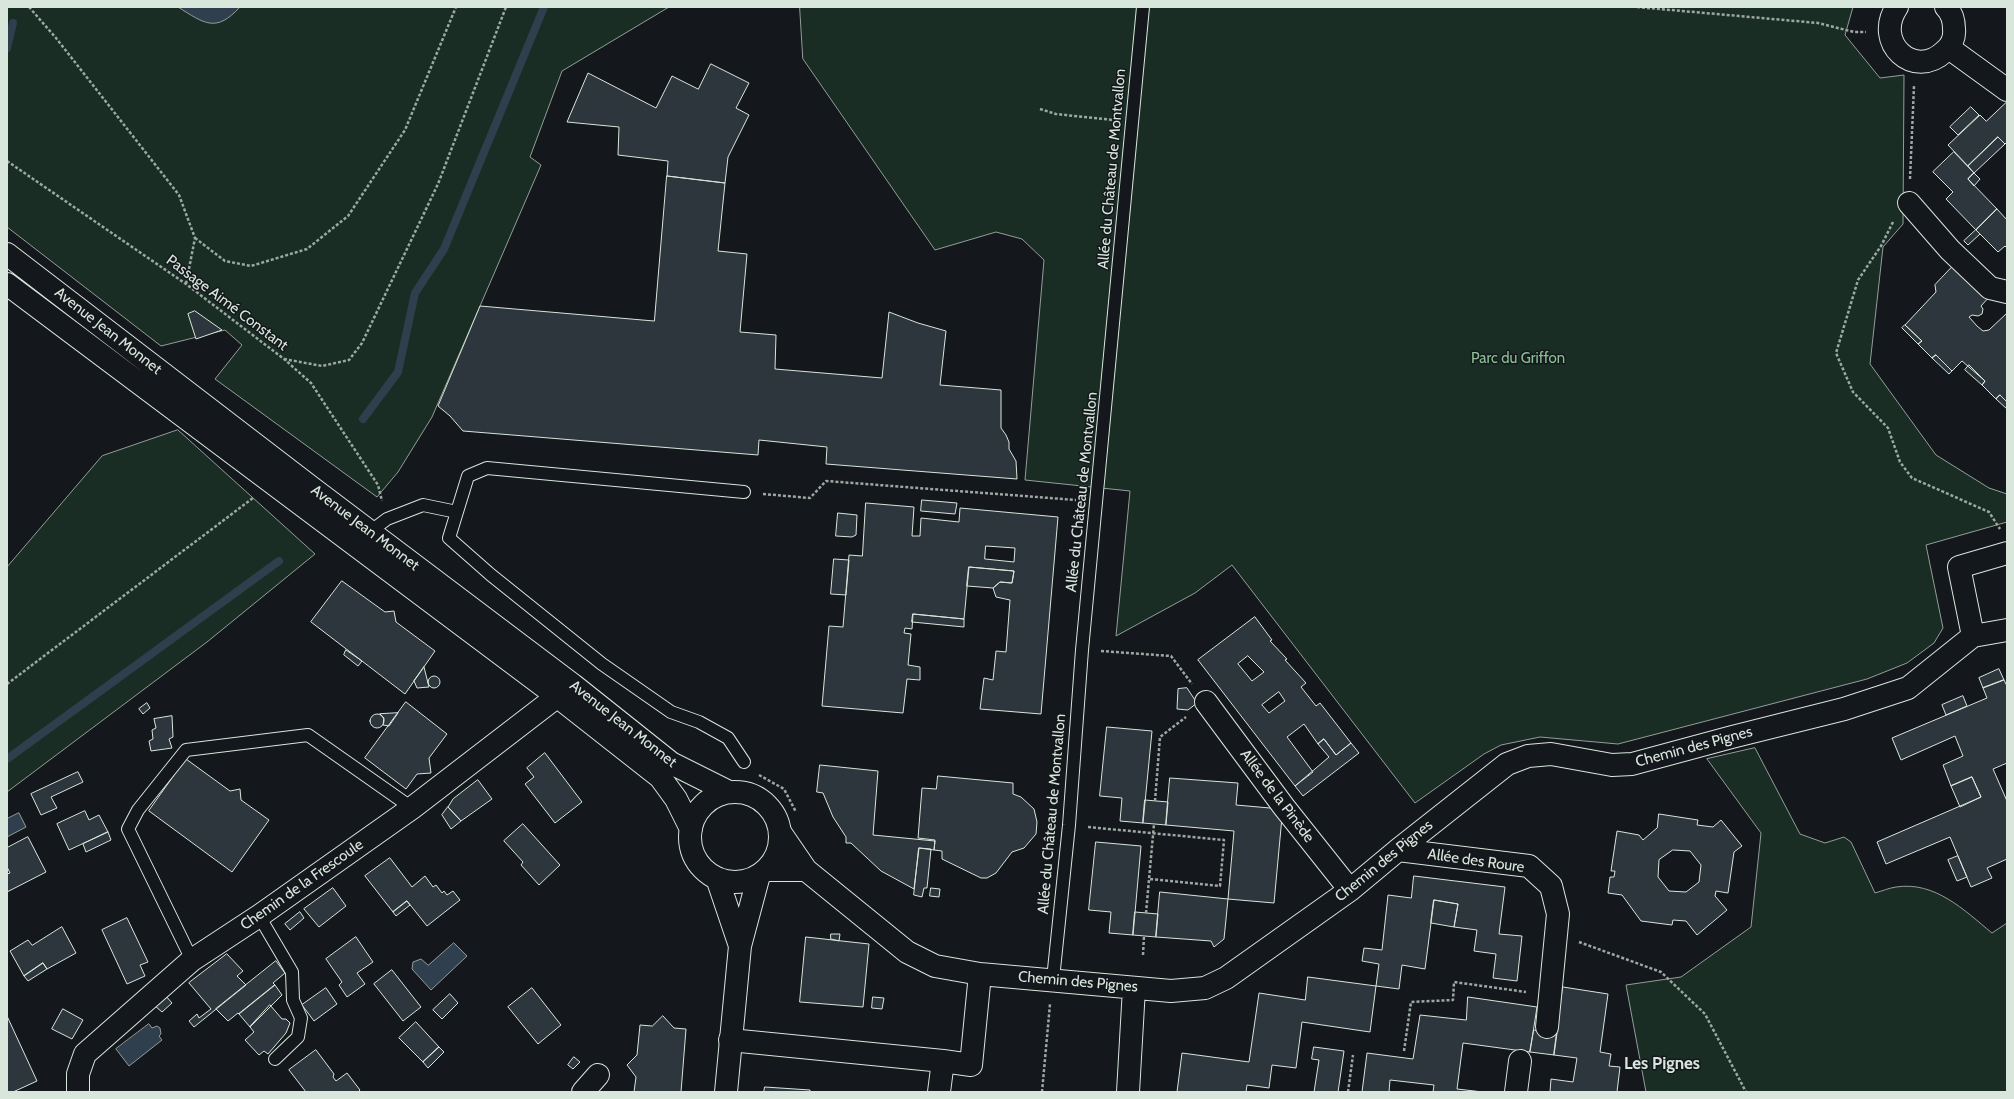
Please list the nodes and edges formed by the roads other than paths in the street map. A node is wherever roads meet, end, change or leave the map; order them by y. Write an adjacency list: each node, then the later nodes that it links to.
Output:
1 (1143, 7): 33 (lane, Allée du Château de Montvallon)
2 (1898, 7): 4 (street)
3 (1949, 8): 4 (street)
4 (1949, 48): 5 (street)
5 (2007, 90)
6 (1909, 202): 9 (street)
7 (7, 254): 11 (street, Avenue Jean Monnet)
8 (7, 284): 11 (street, Avenue Jean Monnet)
9 (2007, 292)
10 (744, 492): 12 (lane)
11 (306, 497): 13 (street, Avenue Jean Monnet); 17 (street, Avenue Jean Monnet)
12 (458, 512): 13 (lane); 19 (lane)
13 (380, 520): 17 (street, Avenue Jean Monnet)
14 (2005, 544): 16 (street)
15 (2007, 630): 16 (street, Chemin des Pignes)
16 (1972, 636): 24 (street, Chemin des Pignes)
17 (565, 691): 20 (street, Avenue Jean Monnet); 21 (street, Chemin de la Frescoule); 22 (street, Avenue Jean Monnet)
18 (1206, 702): 28 (street, Allée de la Pinède)
19 (744, 762)
20 (729, 792): 22 (street); 23 (street)
21 (412, 808): 29 (street, Chemin de la Frescoule); 31 (lane)
22 (691, 829): 27 (street)
23 (780, 832): 25 (street, Chemin des Pignes); 26 (street)
24 (1398, 850): 28 (street, Chemin des Pignes); 35 (street, Allée des Roure)
25 (806, 870): 26 (street); 32 (street, Chemin des Pignes)
26 (762, 873): 27 (street); 30 (street)
27 (717, 878): 30 (street)
28 (1350, 890): 34 (street, Chemin des Pignes)
29 (259, 916): 31 (street, Chemin de la Frescoule); 37 (lane)
30 (740, 946): 36 (street)
31 (192, 960): 41 (street, Chemin de la Frescoule)
32 (980, 974): 33 (street, Chemin des Pignes); 38 (street)
33 (1053, 980): 34 (street, Chemin des Pignes)
34 (1134, 988): 45 (street)
35 (1547, 1027)
36 (730, 1040): 38 (street); 43 (street)
37 (275, 1059)
38 (943, 1061): 44 (street)
39 (1520, 1062): 46 (street)
40 (598, 1075): 42 (street)
41 (78, 1092)
42 (583, 1092)
43 (726, 1092)
44 (939, 1092)
45 (1128, 1092)
46 (1516, 1092)

